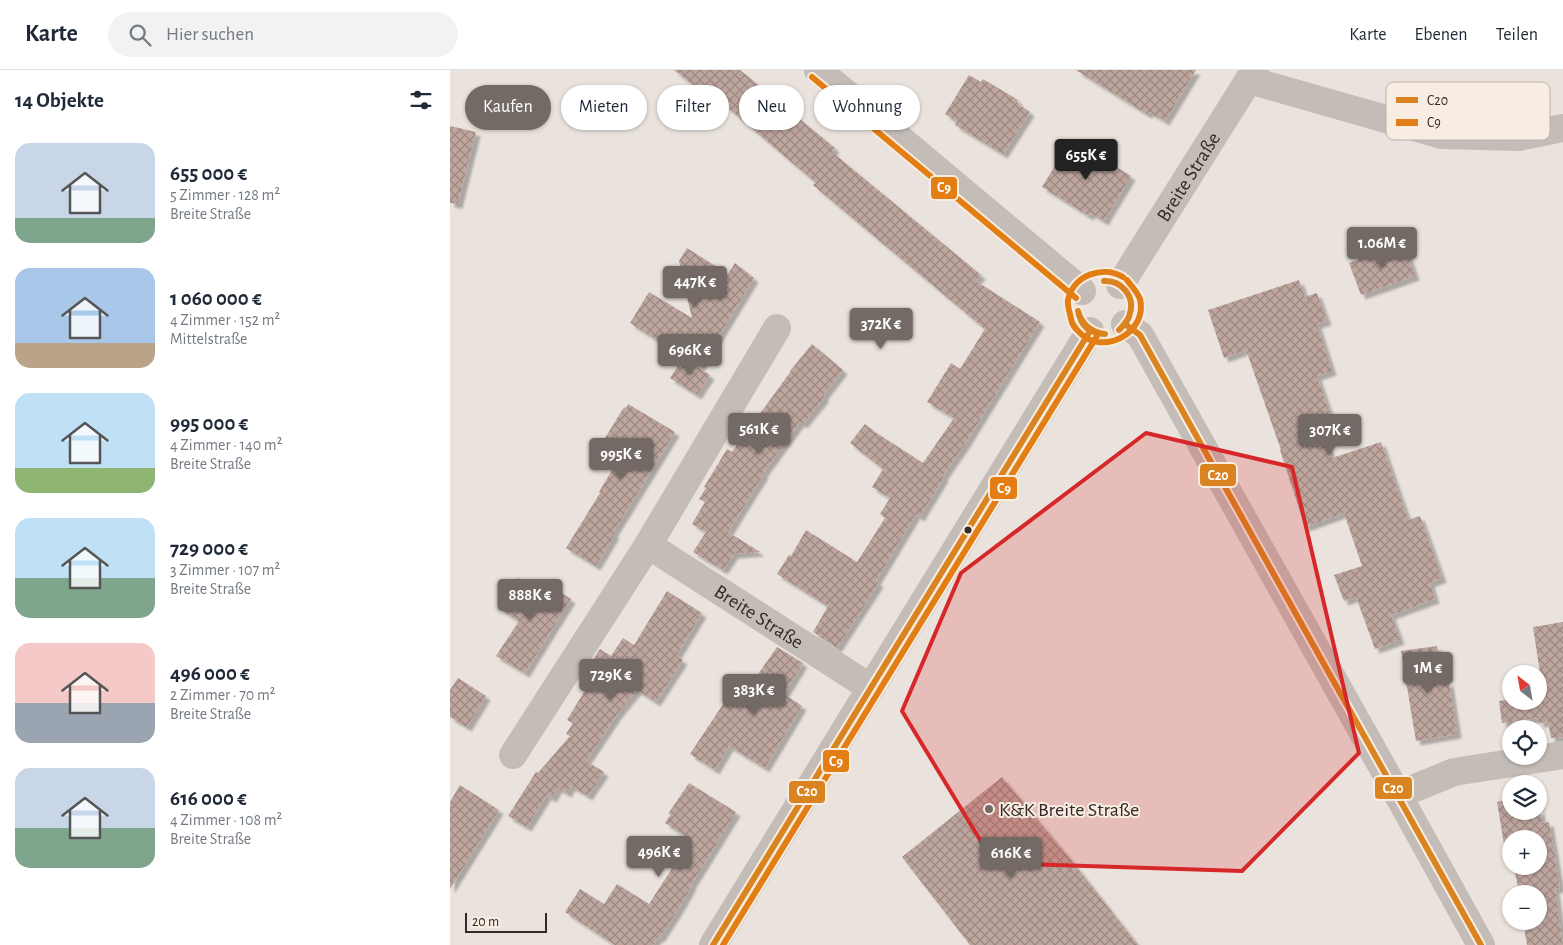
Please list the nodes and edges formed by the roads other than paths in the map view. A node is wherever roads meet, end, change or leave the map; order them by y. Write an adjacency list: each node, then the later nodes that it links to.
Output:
1 (818, 70): 7 (street)
2 (1252, 75): 3 (street); 6 (street, Breite Straße)
3 (1386, 117)
4 (1563, 128): 5 (street)
5 (1550, 131)
6 (1120, 285): 7 (street); 8 (street)
7 (1082, 291): 10 (street)
8 (1125, 324): 10 (street); 15 (street)
9 (777, 328): 11 (street)
10 (1090, 331): 12 (street)
11 (648, 545): 12 (street, Breite Straße); 13 (street)
12 (871, 688): 16 (street)
13 (513, 755)
14 (1563, 755): 15 (street)
15 (1398, 794): 17 (street)
16 (713, 945)
17 (1481, 945)

